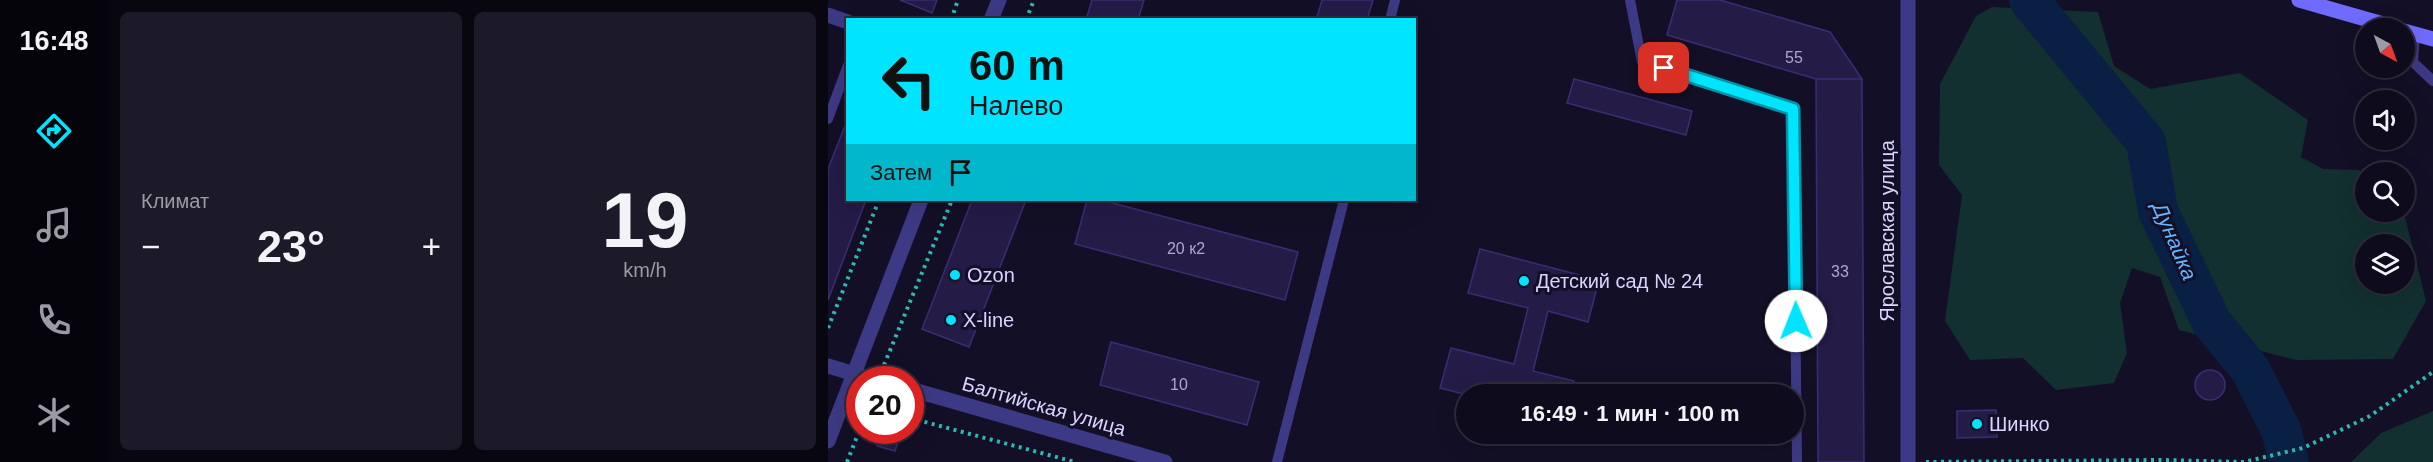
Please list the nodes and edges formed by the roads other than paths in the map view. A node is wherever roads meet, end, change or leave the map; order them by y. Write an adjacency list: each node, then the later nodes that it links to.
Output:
1 (999, 0): 7 (street)
2 (1395, 0): 8 (lane)
3 (1630, 0): 27 (lane)
4 (1908, 0): 28 (street, Ярославская улица)
5 (2299, 0): 9 (main road)
6 (828, 15): 10 (street)
7 (992, 18)
8 (1390, 18)
9 (2362, 18)
10 (846, 21)
11 (2415, 34): 12 (main road)
12 (2433, 39)
13 (2415, 64): 15 (lane)
14 (846, 70): 16 (lane)
15 (2433, 81)
16 (828, 118)
17 (921, 201): 20 (street)
18 (1344, 201): 26 (lane)
19 (828, 366): 21 (street)
20 (857, 366)
21 (846, 372)
22 (924, 394): 25 (street, Балтийская улица)
23 (846, 395): 24 (street)
24 (828, 441)
25 (1165, 462)
26 (1277, 462)
27 (1797, 462)
28 (1908, 462)

